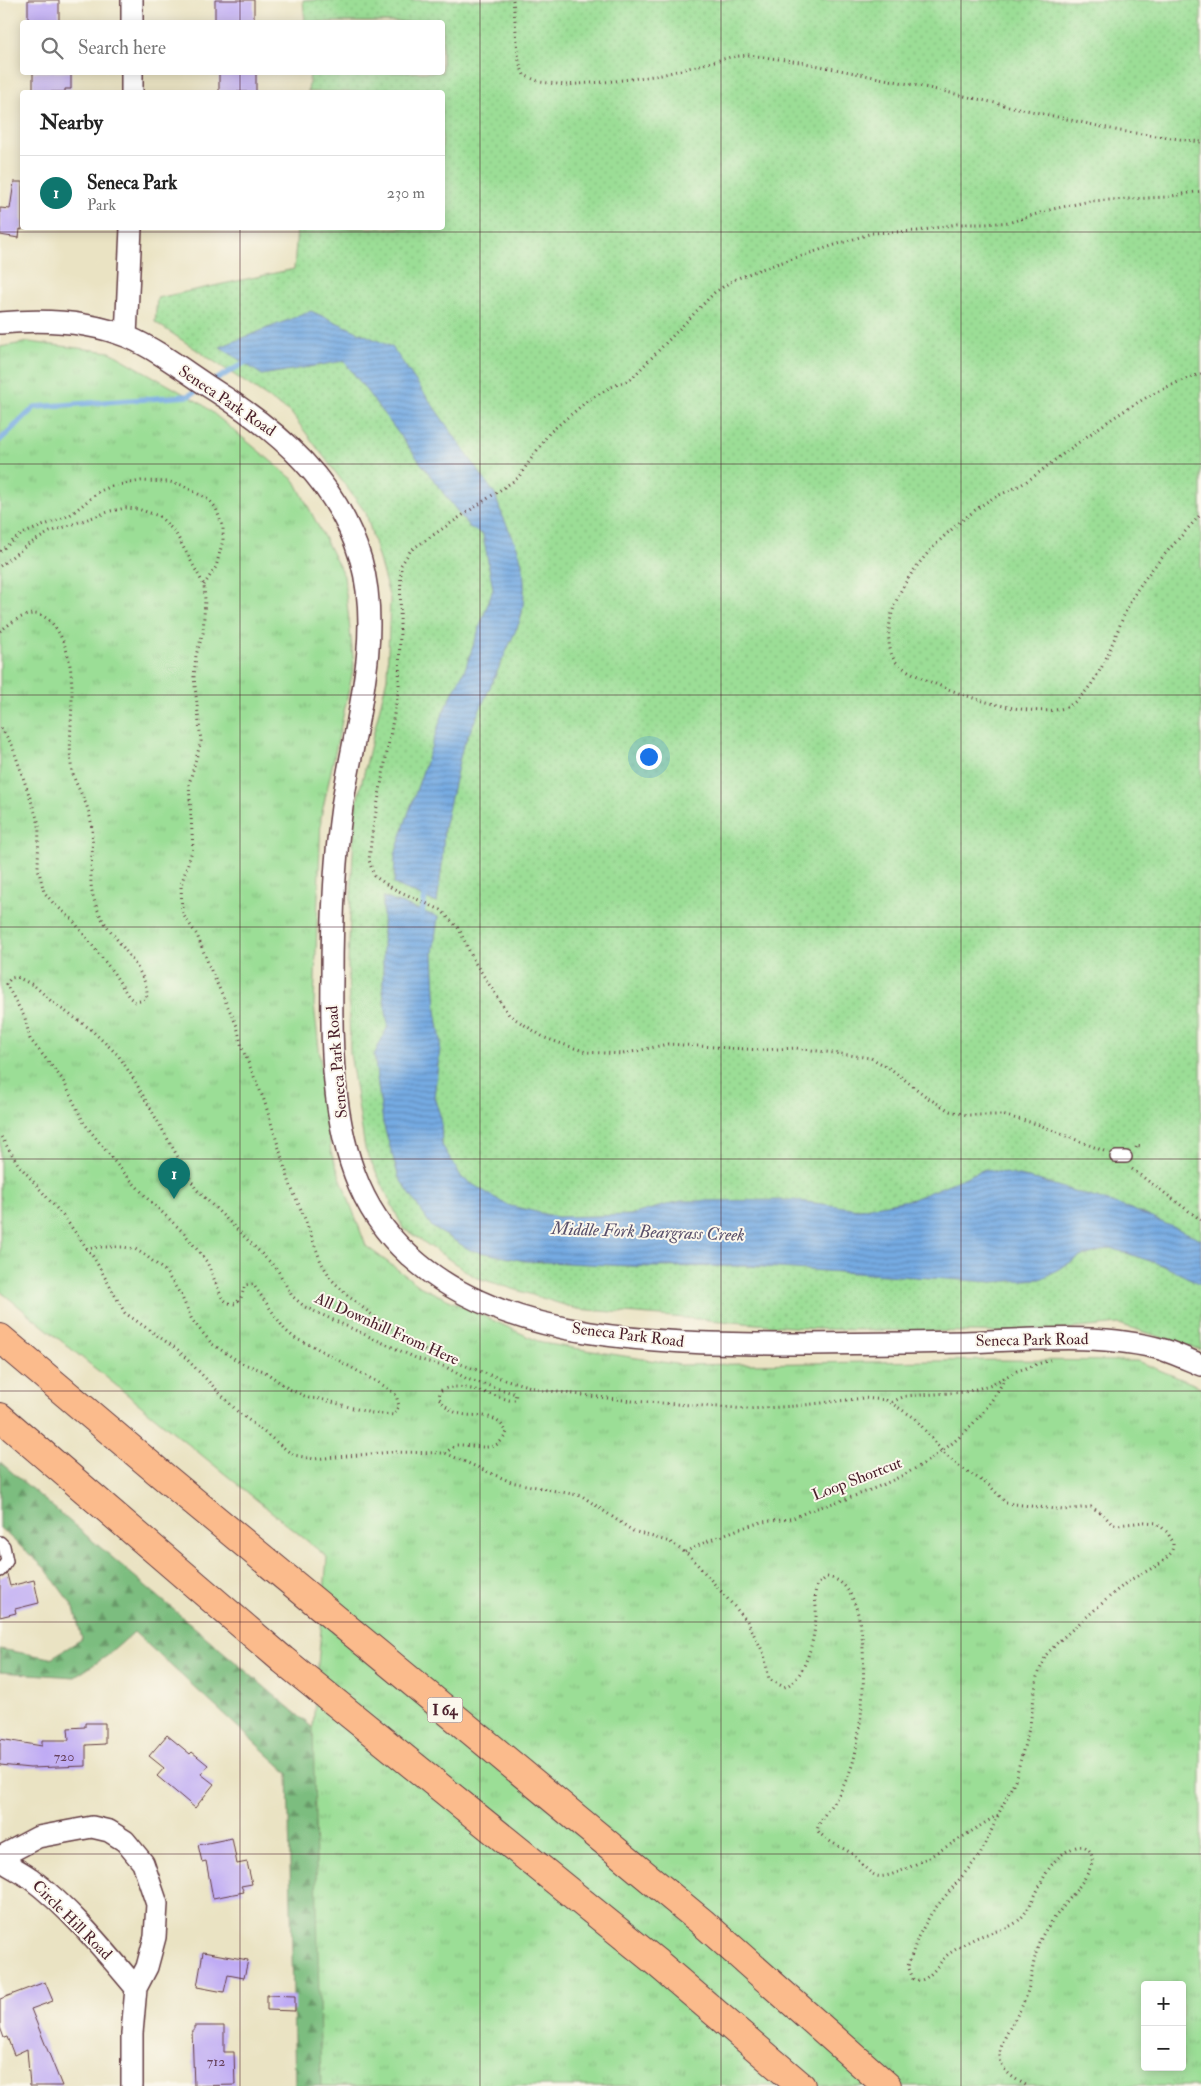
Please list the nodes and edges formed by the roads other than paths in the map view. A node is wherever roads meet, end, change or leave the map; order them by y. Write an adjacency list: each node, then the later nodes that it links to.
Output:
1 (132, 0): 2 (street)
2 (132, 20)
3 (132, 75): 4 (street)
4 (132, 90)
5 (132, 230): 7 (street)
6 (0, 323): 7 (street, Seneca Park Road)
7 (126, 336): 9 (street, Seneca Park Road)
8 (0, 1338): 17 (highway, I 64)
9 (1201, 1365)
10 (0, 1417): 16 (highway)
11 (0, 1542): 12 (lane)
12 (0, 1571)
13 (0, 1858): 14 (street, Circle Hill Road); 14 (street, Circle Hill Road)
14 (136, 1988): 15 (street, Circle Hill Road)
15 (132, 2086)
16 (801, 2086)
17 (886, 2086)

